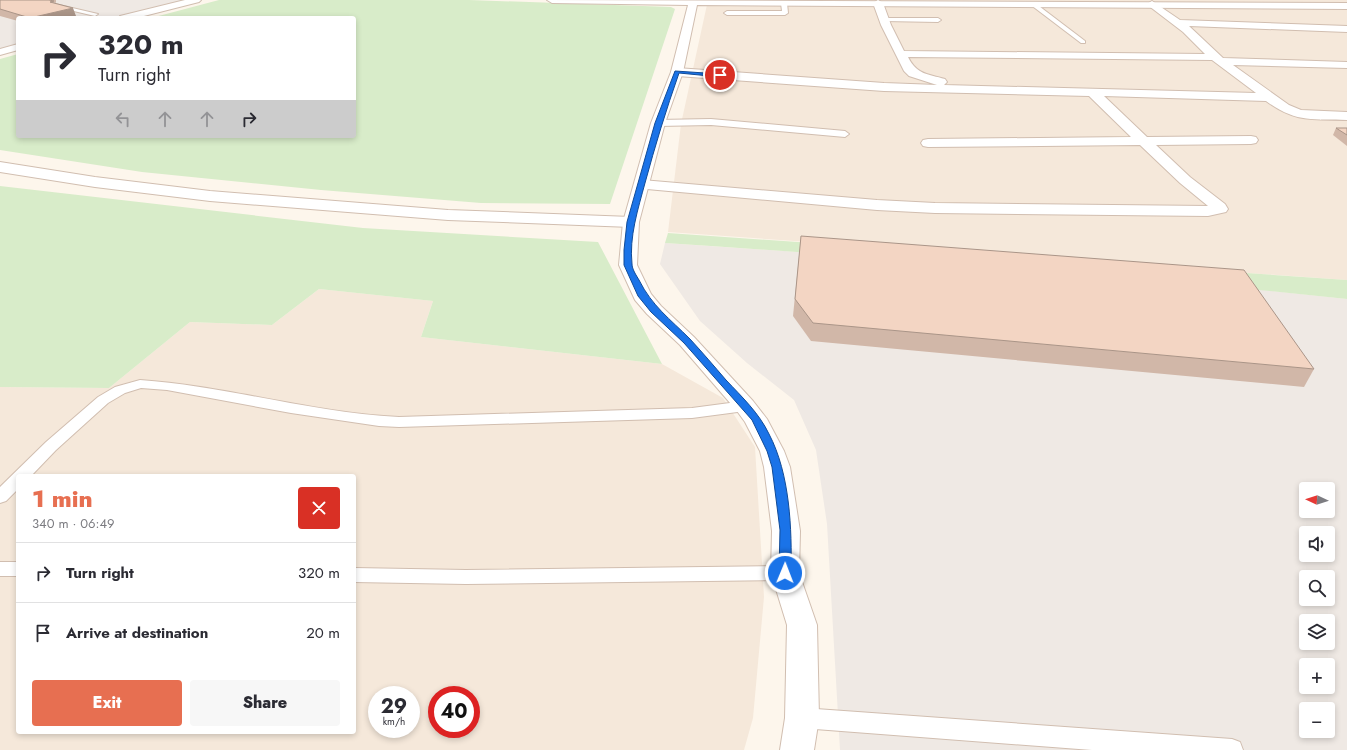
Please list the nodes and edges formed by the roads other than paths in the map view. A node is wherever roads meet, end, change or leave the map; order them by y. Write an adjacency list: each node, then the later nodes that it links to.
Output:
1 (30, 0): 13 (lane)
2 (196, 0): 14 (street)
3 (552, 0): 4 (street)
4 (693, 2): 7 (street); 25 (street)
5 (924, 2): 6 (street); 8 (street)
6 (941, 2): 9 (street)
7 (784, 3): 8 (street); 12 (lane)
8 (878, 3): 15 (street)
9 (1033, 4): 10 (street); 19 (lane)
10 (1152, 4): 11 (street); 17 (street)
11 (1347, 6)
12 (727, 13)
13 (95, 14)
14 (132, 16)
15 (884, 19): 16 (lane); 22 (street)
16 (938, 20)
17 (1178, 23): 18 (street); 23 (street)
18 (1347, 29)
19 (1083, 42)
20 (16, 48): 21 (street)
21 (0, 52)
22 (900, 54): 23 (street); 26 (street)
23 (1217, 59): 24 (street); 28 (street)
24 (1347, 65)
25 (677, 72): 26 (street); 30 (street)
26 (965, 89): 27 (street)
27 (1093, 93): 28 (street); 33 (street)
28 (1269, 97): 29 (street)
29 (1347, 116)
30 (658, 123): 31 (lane); 36 (street)
31 (845, 134)
32 (1251, 140): 33 (street)
33 (1145, 141): 34 (street); 36 (street)
34 (928, 143)
35 (0, 167): 37 (street)
36 (642, 185): 37 (street)
37 (631, 222): 38 (street)
38 (745, 406): 39 (lane); 44 (street)
39 (23, 474)
40 (16, 481): 41 (lane)
41 (0, 497)
42 (0, 569): 43 (lane)
43 (16, 569)
44 (785, 573): 45 (lane); 46 (street)
45 (356, 575)
46 (802, 718): 47 (street); 48 (lane)
47 (797, 750)
48 (1232, 750)

